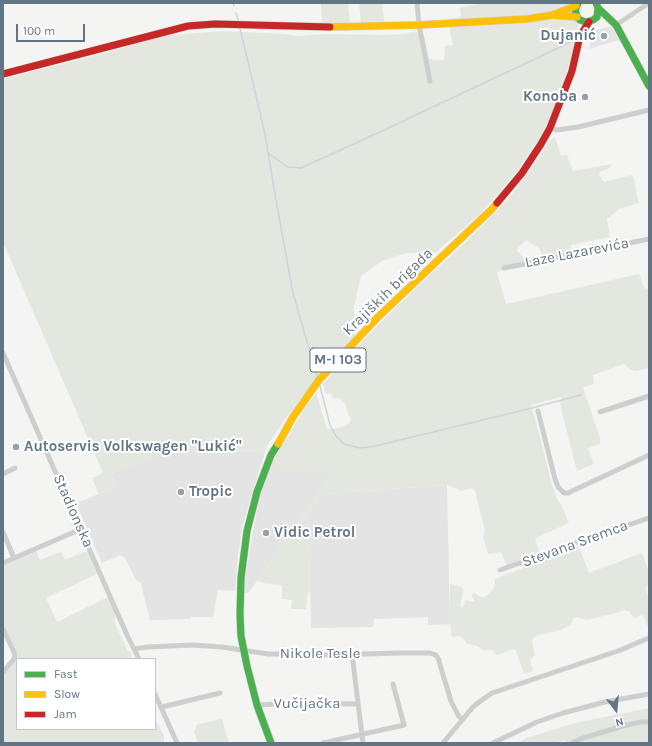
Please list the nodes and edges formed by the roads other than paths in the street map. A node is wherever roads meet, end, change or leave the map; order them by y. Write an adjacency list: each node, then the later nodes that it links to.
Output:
1 (417, 3): 9 (street)
2 (647, 4): 8 (street)
3 (577, 5): 5 (main road); 6 (main road, M-I 103)
4 (597, 6): 7 (main road, M-I 103); 8 (main road)
5 (553, 15): 6 (main road); 9 (main road)
6 (577, 18): 7 (main road); 10 (main road, Krajiških brigada / M-I 103)
7 (592, 21): 8 (main road); 10 (main road, Krajiških brigada / M-I 103)
8 (614, 22): 13 (main road)
9 (419, 25): 11 (main road); 12 (street)
10 (580, 36): 15 (main road, Krajiških brigada / M-I 103)
11 (3, 74)
12 (430, 80)
13 (648, 80)
14 (649, 110): 15 (street)
15 (550, 128): 35 (main road, Krajiških brigada / M-I 103)
16 (649, 239): 17 (street, Laze Lazarevića)
17 (504, 268)
18 (3, 353): 19 (street, Stadionska)
19 (5, 364): 27 (street, Stadionska)
20 (649, 396): 22 (street)
21 (538, 411): 23 (street)
22 (600, 412)
23 (649, 455)
24 (15, 468): 25 (street)
25 (3, 474)
26 (649, 518): 31 (street, Stevana Sremca)
27 (81, 529): 29 (street); 34 (street, Stadionska)
28 (3, 532): 29 (street)
29 (14, 558): 30 (street)
30 (3, 563)
31 (500, 570)
32 (3, 629): 38 (street)
33 (649, 638): 46 (street)
34 (134, 649): 35 (street, Nikole Tesle); 37 (street, Stadionska)
35 (244, 650): 36 (street, Nikole Tesle); 44 (main road, Krajiških brigada / M-I 103)
36 (352, 654): 43 (street); 46 (street, Nikole Tesle)
37 (138, 658)
38 (3, 672)
39 (393, 684): 48 (street)
40 (220, 693): 45 (street)
41 (649, 694): 54 (street)
42 (156, 696): 45 (street)
43 (357, 704): 44 (street, Vučijačka); 48 (street)
44 (257, 705): 50 (main road, Krajiških brigada / M-I 103)
45 (162, 708): 49 (street)
46 (462, 720): 53 (street)
47 (649, 722): 55 (street)
48 (361, 734): 51 (street); 52 (street)
49 (177, 743)
50 (271, 743)
51 (323, 743)
52 (363, 743)
53 (443, 743)
54 (493, 743)
55 (572, 743)

